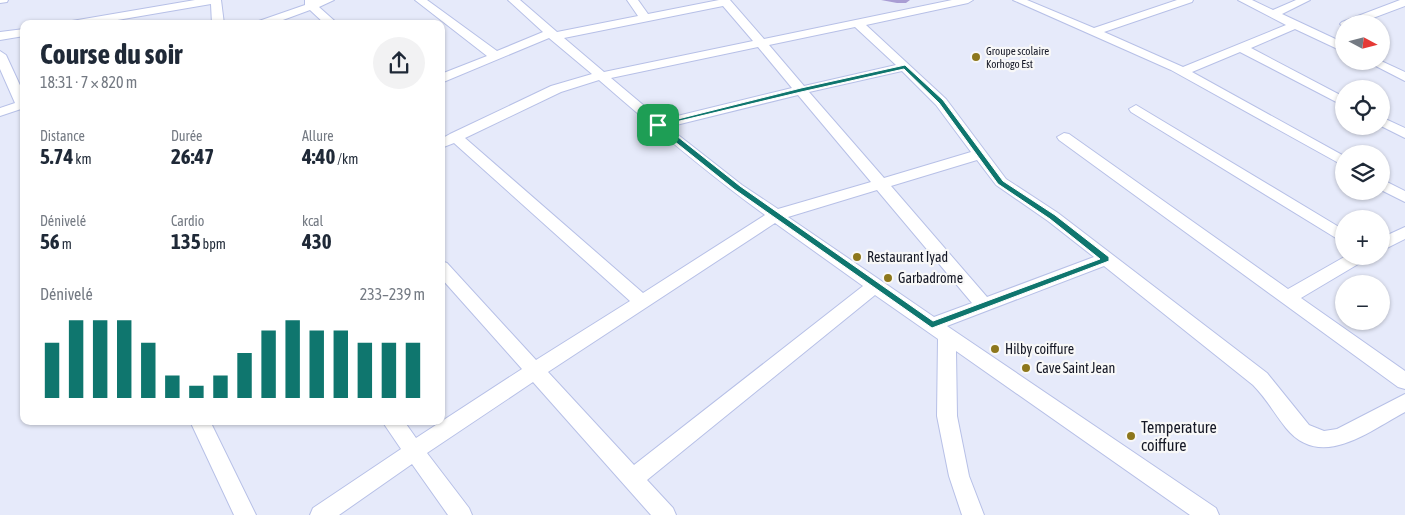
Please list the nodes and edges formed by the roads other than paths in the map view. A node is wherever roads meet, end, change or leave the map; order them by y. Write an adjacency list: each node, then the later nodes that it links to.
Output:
1 (215, 0): 18 (street); 19 (street)
2 (329, 0): 14 (street)
3 (420, 0): 34 (street)
4 (513, 0): 27 (street)
5 (632, 0): 17 (street)
6 (968, 0): 12 (street)
7 (1018, 0): 25 (street)
8 (1188, 0): 25 (street)
9 (1243, 0): 15 (street)
10 (1305, 0): 15 (street)
11 (725, 1): 17 (street); 30 (street)
12 (942, 2): 22 (street)
13 (1405, 2): 16 (street)
14 (311, 3): 20 (street); 21 (street)
15 (1273, 14): 23 (street)
16 (1370, 15)
17 (644, 18): 27 (street)
18 (96, 20)
19 (218, 20)
20 (270, 20)
21 (328, 20)
22 (857, 22): 30 (street); 35 (street)
23 (1296, 25): 28 (street); 32 (street)
24 (1335, 27): 28 (street)
25 (1094, 32): 37 (street)
26 (20, 33): 29 (street)
27 (552, 34): 34 (street); 38 (street)
28 (1316, 34): 31 (street)
29 (0, 36)
30 (761, 42): 38 (street); 41 (street)
31 (1335, 44)
32 (1242, 48): 37 (street); 43 (street)
33 (0, 54): 42 (street)
34 (495, 56): 40 (street)
35 (905, 67): 41 (street); 52 (street)
36 (1390, 69): 39 (street)
37 (1183, 71): 53 (street)
38 (600, 75): 47 (street); 51 (street)
39 (1404, 76)
40 (445, 77)
41 (801, 90): 47 (street); 54 (street)
42 (20, 97)
43 (1335, 97)
44 (20, 105): 46 (street)
45 (1136, 108): 58 (street)
46 (0, 112)
47 (658, 125): 57 (street)
48 (1390, 126): 49 (street)
49 (1405, 134)
50 (1064, 136): 65 (street)
51 (448, 141): 66 (street)
52 (980, 154): 54 (street); 61 (street)
53 (1335, 157)
54 (881, 183): 57 (street); 67 (street)
55 (1390, 189): 56 (street)
56 (1405, 197)
57 (776, 215): 64 (street); 66 (street)
58 (1335, 232)
59 (1405, 232): 60 (street)
60 (1390, 240)
61 (1106, 259): 67 (street); 71 (street)
62 (1343, 265): 65 (street)
63 (445, 271): 69 (street)
64 (875, 286): 68 (street); 75 (street)
65 (1288, 297): 70 (street)
66 (640, 301): 69 (street)
67 (983, 304): 68 (street)
68 (940, 330): 80 (street); 81 (street)
69 (533, 371): 74 (street); 75 (street)
70 (1405, 381)
71 (1405, 402)
72 (202, 425): 76 (street)
73 (395, 425): 74 (street)
74 (414, 449): 77 (street); 78 (street)
75 (632, 480): 79 (street)
76 (245, 515)
77 (321, 515)
78 (461, 515)
79 (665, 515)
80 (973, 515)
81 (1208, 515)

